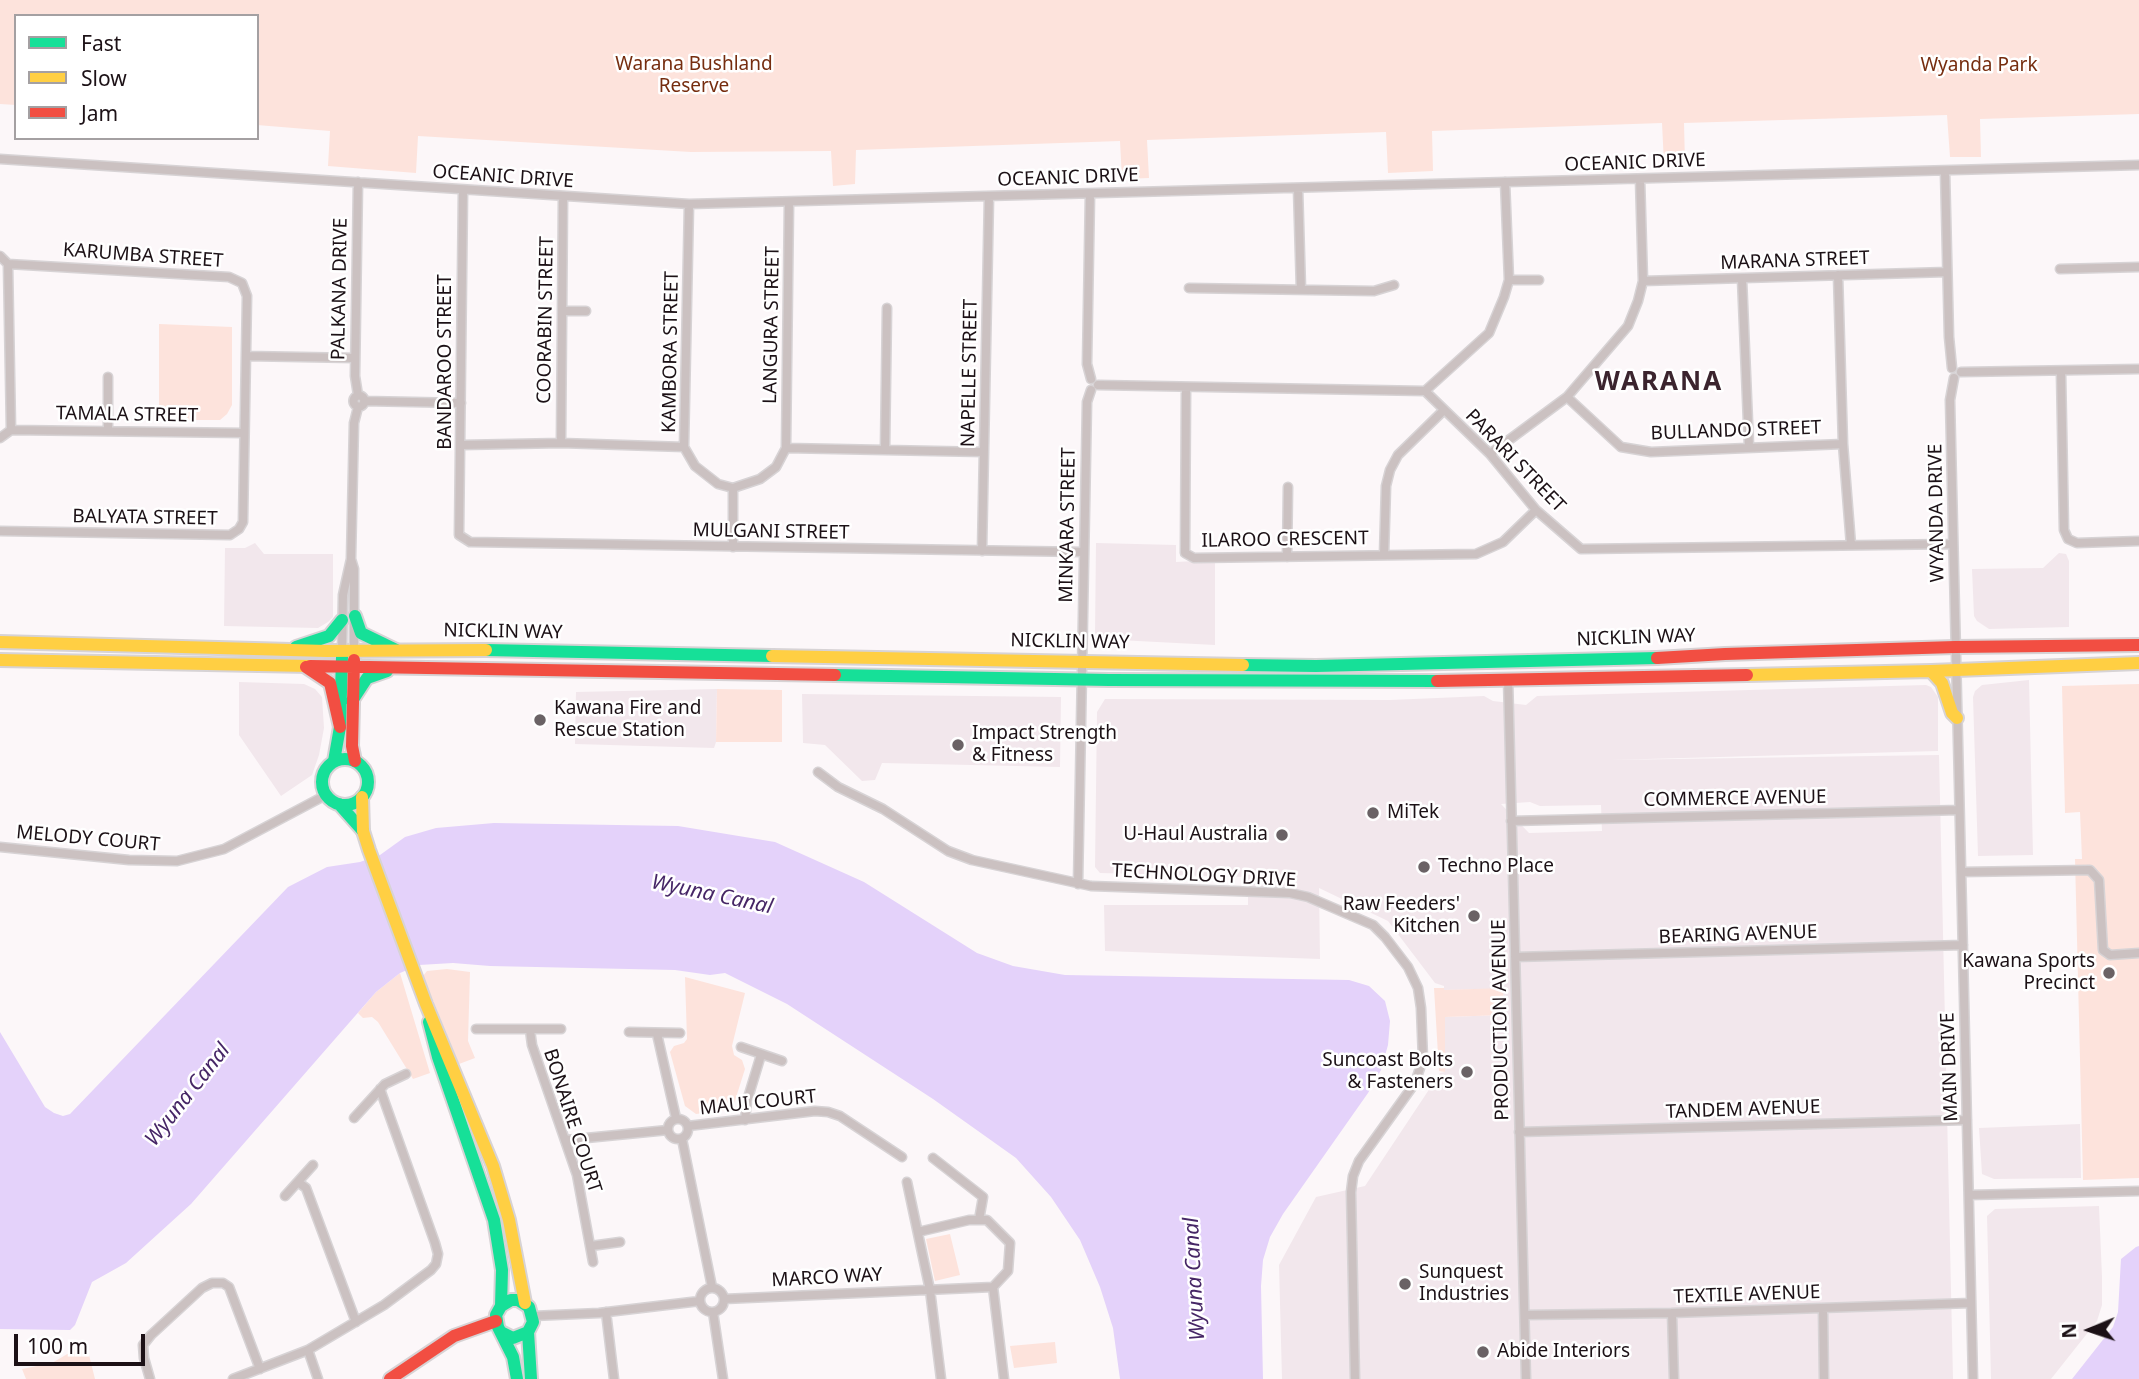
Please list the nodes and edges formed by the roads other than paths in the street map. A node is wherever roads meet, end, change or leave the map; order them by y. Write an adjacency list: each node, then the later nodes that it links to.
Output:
1 (0, 159): 5 (street, OCEANIC DRIVE)
2 (2139, 165): 3 (street, OCEANIC DRIVE)
3 (1945, 171): 4 (street, OCEANIC DRIVE); 18 (street, WYANDA DRIVE)
4 (1640, 179): 6 (street, OCEANIC DRIVE); 23 (street)
5 (358, 183): 8 (street, OCEANIC DRIVE); 31 (street, PALKANA DRIVE)
6 (1506, 183): 7 (street, OCEANIC DRIVE); 21 (street)
7 (1298, 188): 9 (street, OCEANIC DRIVE); 26 (street)
8 (463, 190): 11 (street, OCEANIC DRIVE); 41 (street, BANDAROO STREET)
9 (1090, 194): 10 (street, OCEANIC DRIVE); 36 (street, MINKARA STREET)
10 (989, 196): 12 (street, OCEANIC DRIVE); 54 (street, NAPELLE STREET)
11 (563, 197): 13 (street, OCEANIC DRIVE); 28 (street, COORABIN STREET)
12 (789, 202): 13 (street, OCEANIC DRIVE); 52 (street, LANGURA STREET)
13 (690, 204): 51 (street, KAMBORA STREET)
14 (0, 256): 15 (street)
15 (8, 264): 30 (street, KARUMBA STREET); 43 (street)
16 (2139, 267): 17 (street)
17 (2060, 270)
18 (1947, 272): 19 (street, MARANA STREET); 34 (street, WYANDA DRIVE)
19 (1838, 275): 20 (street, MARANA STREET); 48 (street)
20 (1742, 279): 23 (street, MARANA STREET); 50 (street)
21 (1509, 280): 22 (street); 38 (street)
22 (1539, 280)
23 (1643, 281): 39 (street)
24 (1394, 285): 26 (street)
25 (1189, 288): 26 (street)
26 (1301, 290)
27 (887, 307): 53 (street)
28 (562, 311): 29 (street); 47 (street, COORABIN STREET)
29 (586, 311)
30 (246, 356): 31 (street); 45 (street, BALYATA STREET)
31 (355, 358): 40 (street, PALKANA DRIVE)
32 (2139, 369): 33 (street)
33 (2061, 372): 34 (street); 61 (street)
34 (1956, 373): 62 (street, WYANDA DRIVE)
35 (108, 377): 44 (street)
36 (1093, 385): 37 (street); 66 (street, MINKARA STREET)
37 (1186, 387): 38 (street); 68 (street, ILAROO CRESCENT)
38 (1425, 391): 42 (street, PARARI STREET)
39 (1567, 397): 50 (street, BULLANDO STREET); 55 (street)
40 (360, 401): 41 (street); 69 (street, PALKANA DRIVE)
41 (461, 403): 49 (street, BANDAROO STREET)
42 (1443, 411): 55 (street, PARARI STREET); 67 (street)
43 (11, 429): 44 (street, TAMALA STREET); 46 (street)
44 (108, 430): 45 (street, TAMALA STREET)
45 (244, 433): 59 (street, BALYATA STREET)
46 (0, 438)
47 (561, 443): 49 (street); 51 (street)
48 (1843, 444): 50 (street, BULLANDO STREET); 63 (street)
49 (462, 445): 60 (street, BANDAROO STREET)
50 (1749, 446)
51 (684, 447): 57 (street, KAMBORA STREET)
52 (786, 448): 53 (street); 57 (street)
53 (885, 450): 54 (street)
54 (984, 452): 65 (street, NAPELLE STREET)
55 (1490, 454): 58 (street, PARARI STREET)
56 (1288, 487): 68 (street)
57 (733, 488): 64 (street)
58 (1536, 510): 63 (street, PARARI STREET); 67 (street, ILAROO CRESCENT)
59 (0, 531)
60 (459, 535): 64 (street, MULGANI STREET)
61 (2139, 541)
62 (1953, 544): 63 (street, PARARI STREET); 73 (street, WYANDA DRIVE)
63 (1851, 545)
64 (733, 547): 65 (street, MULGANI STREET)
65 (982, 551): 66 (street, MULGANI STREET)
66 (1084, 552): 78 (street, MINKARA STREET)
67 (1384, 555): 68 (street, ILAROO CRESCENT)
68 (1287, 557)
69 (351, 559): 70 (street, PALKANA DRIVE); 70 (street, PALKANA DRIVE)
70 (348, 618): 74 (main road); 75 (street, PALKANA DRIVE); 75 (street, PALKANA DRIVE); 76 (main road)
71 (0, 642): 74 (main road, NICKLIN WAY)
72 (2139, 645): 73 (main road, NICKLIN WAY)
73 (1955, 648): 79 (main road, NICKLIN WAY); 84 (street, WYANDA DRIVE)
74 (290, 649): 75 (main road, NICKLIN WAY)
75 (348, 651): 76 (main road, NICKLIN WAY); 82 (main road)
76 (399, 651): 78 (main road, NICKLIN WAY)
77 (0, 660): 81 (main road, NICKLIN WAY)
78 (1081, 661): 79 (main road, NICKLIN WAY); 86 (street, MINKARA STREET)
79 (1508, 661): 87 (street, PRODUCTION AVENUE)
80 (2139, 663): 84 (main road, NICKLIN WAY)
81 (303, 666): 82 (main road, NICKLIN WAY); 90 (main road)
82 (348, 666): 83 (main road, NICKLIN WAY); 88 (main road); 90 (main road)
83 (400, 667): 86 (main road, NICKLIN WAY); 88 (main road)
84 (1956, 670): 85 (main road, NICKLIN WAY); 89 (street, MAIN DRIVE)
85 (1931, 671): 87 (main road, NICKLIN WAY); 89 (main road)
86 (1081, 680): 87 (main road, NICKLIN WAY); 102 (street, MINKARA STREET)
87 (1508, 680): 98 (street, PRODUCTION AVENUE)
88 (352, 701): 92 (main road)
89 (1957, 718): 97 (street, MAIN DRIVE)
90 (340, 727): 91 (main road)
91 (334, 761): 92 (main road); 94 (main road)
92 (355, 761): 95 (main road)
93 (818, 772): 102 (street, TECHNOLOGY DRIVE)
94 (326, 795): 96 (main road); 100 (street, MELODY COURT)
95 (362, 797): 96 (main road); 99 (main road)
96 (339, 804): 99 (main road)
97 (1959, 810): 98 (street, COMMERCE AVENUE); 101 (street, MAIN DRIVE)
98 (1511, 821): 105 (street, PRODUCTION AVENUE)
99 (363, 831): 106 (main road)
100 (0, 847)
101 (1961, 873): 103 (street, MAIN DRIVE); 104 (street)
102 (1078, 884): 169 (street, TECHNOLOGY DRIVE)
103 (1963, 945): 105 (street, BEARING AVENUE); 121 (street, MAIN DRIVE)
104 (2139, 953)
105 (1515, 957): 124 (street, PRODUCTION AVENUE)
106 (426, 1004): 145 (main road); 147 (main road)
107 (561, 1028): 109 (street, BONAIRE COURT)
108 (476, 1029): 109 (street, BONAIRE COURT)
109 (530, 1030): 126 (street, BONAIRE COURT)
110 (629, 1032): 112 (street)
111 (680, 1033): 112 (street)
112 (657, 1034): 119 (street)
113 (741, 1047): 114 (street)
114 (761, 1055): 115 (street); 120 (street)
115 (782, 1061)
116 (405, 1074): 117 (street)
117 (380, 1089): 118 (street); 154 (street)
118 (355, 1118)
119 (676, 1118): 122 (street); 123 (street)
120 (745, 1120): 122 (street, MAUI COURT); 127 (street, MAUI COURT)
121 (1967, 1120): 124 (street, TANDEM AVENUE); 133 (street, MAIN DRIVE)
122 (688, 1126): 125 (street)
123 (668, 1130): 125 (street); 126 (street)
124 (1519, 1132): 152 (street, PRODUCTION AVENUE)
125 (681, 1139): 140 (street)
126 (566, 1140): 138 (street, BONAIRE COURT)
127 (902, 1157)
128 (933, 1158): 135 (street)
129 (313, 1165): 130 (street)
130 (298, 1182): 134 (street); 154 (street)
131 (907, 1182): 136 (street)
132 (2139, 1191): 133 (street)
133 (1969, 1195): 146 (street, MAIN DRIVE)
134 (285, 1196)
135 (978, 1220): 136 (street); 141 (street)
136 (918, 1232): 142 (street)
137 (620, 1242): 138 (street)
138 (591, 1246): 139 (street, BONAIRE COURT)
139 (593, 1262)
140 (712, 1287): 143 (street); 144 (street)
141 (993, 1287): 142 (street, MARCO WAY); 168 (street)
142 (930, 1290): 143 (street, MARCO WAY); 167 (street)
143 (724, 1299): 150 (street)
144 (700, 1301): 149 (street); 150 (street)
145 (525, 1303): 147 (main road); 153 (main road)
146 (1971, 1303): 148 (street, TEXTILE AVENUE); 173 (street, MAIN DRIVE)
147 (501, 1306): 155 (main road)
148 (1823, 1308): 151 (street, TEXTILE AVENUE); 172 (street)
149 (606, 1312): 153 (street); 165 (street)
150 (713, 1312): 166 (street)
151 (1672, 1313): 152 (street, TEXTILE AVENUE); 171 (street)
152 (1525, 1315): 170 (street, PRODUCTION AVENUE)
153 (533, 1316): 156 (main road)
154 (356, 1322): 157 (street)
155 (498, 1327): 156 (main road); 162 (main road); 163 (main road)
156 (528, 1332): 164 (main road)
157 (308, 1350): 158 (street); 161 (street)
158 (260, 1369): 159 (street); 160 (street)
159 (150, 1379)
160 (233, 1379)
161 (318, 1379)
162 (390, 1379)
163 (517, 1379)
164 (531, 1379)
165 (614, 1379)
166 (723, 1379)
167 (941, 1379)
168 (1004, 1379)
169 (1355, 1379)
170 (1526, 1379)
171 (1674, 1379)
172 (1824, 1379)
173 (1973, 1379)

